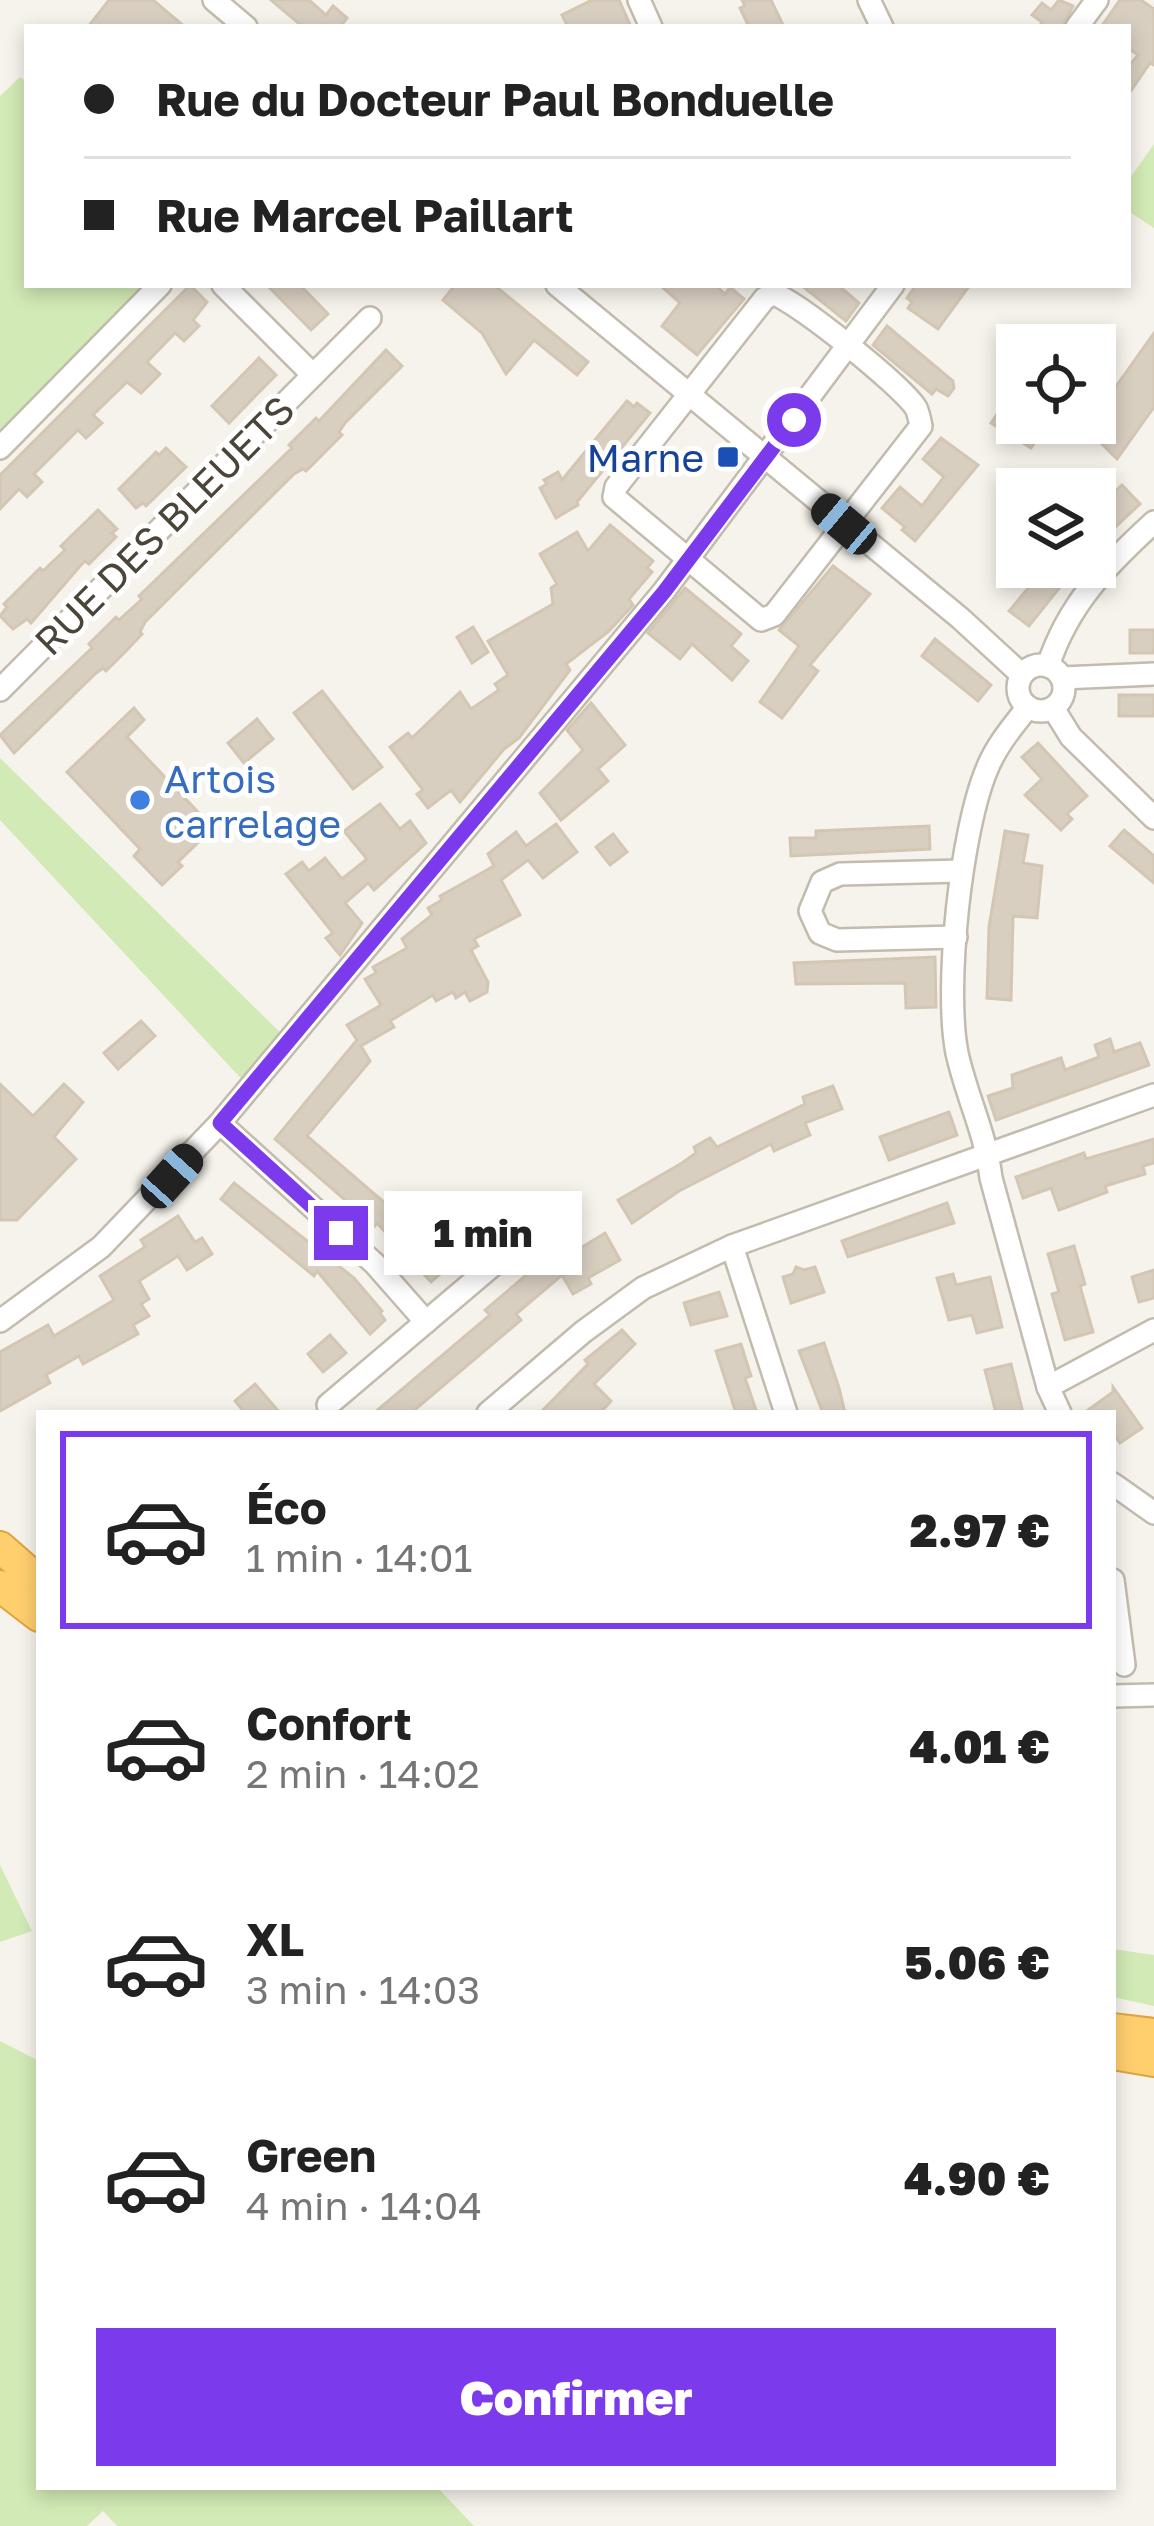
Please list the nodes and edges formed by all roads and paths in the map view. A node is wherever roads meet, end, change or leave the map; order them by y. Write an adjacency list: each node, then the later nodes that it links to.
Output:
1 (214, 0): 2 (street)
2 (242, 24)
3 (157, 288): 12 (street)
4 (226, 288): 10 (street, RUE DES BLEUETS)
5 (561, 288): 11 (street)
6 (891, 288): 9 (street)
7 (772, 290): 9 (street); 11 (street)
8 (370, 318): 10 (street, RUE DES BLEUETS)
9 (847, 348): 13 (street); 15 (street)
10 (313, 375): 19 (street, RUE DES BLEUETS)
11 (688, 393): 13 (street); 16 (street)
12 (0, 448)
13 (766, 459): 15 (street); 16 (street)
14 (1154, 522): 17 (street)
15 (844, 524): 16 (street); 20 (street)
16 (688, 561): 27 (street)
17 (1055, 672): 18 (street); 20 (street); 22 (street)
18 (1154, 674)
19 (5, 675)
20 (1022, 675): 21 (street)
21 (1028, 707): 22 (street); 24 (street)
22 (1053, 709): 23 (street)
23 (1154, 818)
24 (961, 871): 25 (street); 25 (street)
25 (956, 938): 28 (street)
26 (1154, 1095): 28 (street)
27 (220, 1123): 31 (street); 32 (street)
28 (988, 1154): 29 (street); 34 (street)
29 (732, 1246): 36 (street); 37 (street)
30 (499, 1260): 32 (street)
31 (0, 1321)
32 (425, 1322): 35 (street)
33 (1154, 1330): 34 (street)
34 (1048, 1387): 38 (street)
35 (328, 1405)
36 (492, 1410)
37 (785, 1410)
38 (1059, 1410)
39 (1116, 1486): 40 (street)
40 (1154, 1513)
41 (0, 1547): 42 (highway)
42 (36, 1578)
43 (0, 1586): 45 (highway)
44 (1116, 1603): 46 (street)
45 (36, 1614)
46 (1124, 1665)
47 (1154, 1695): 48 (street)
48 (1116, 1696)
49 (1116, 2029): 50 (highway)
50 (1154, 2034)
51 (1116, 2055): 52 (highway)
52 (1154, 2061)

